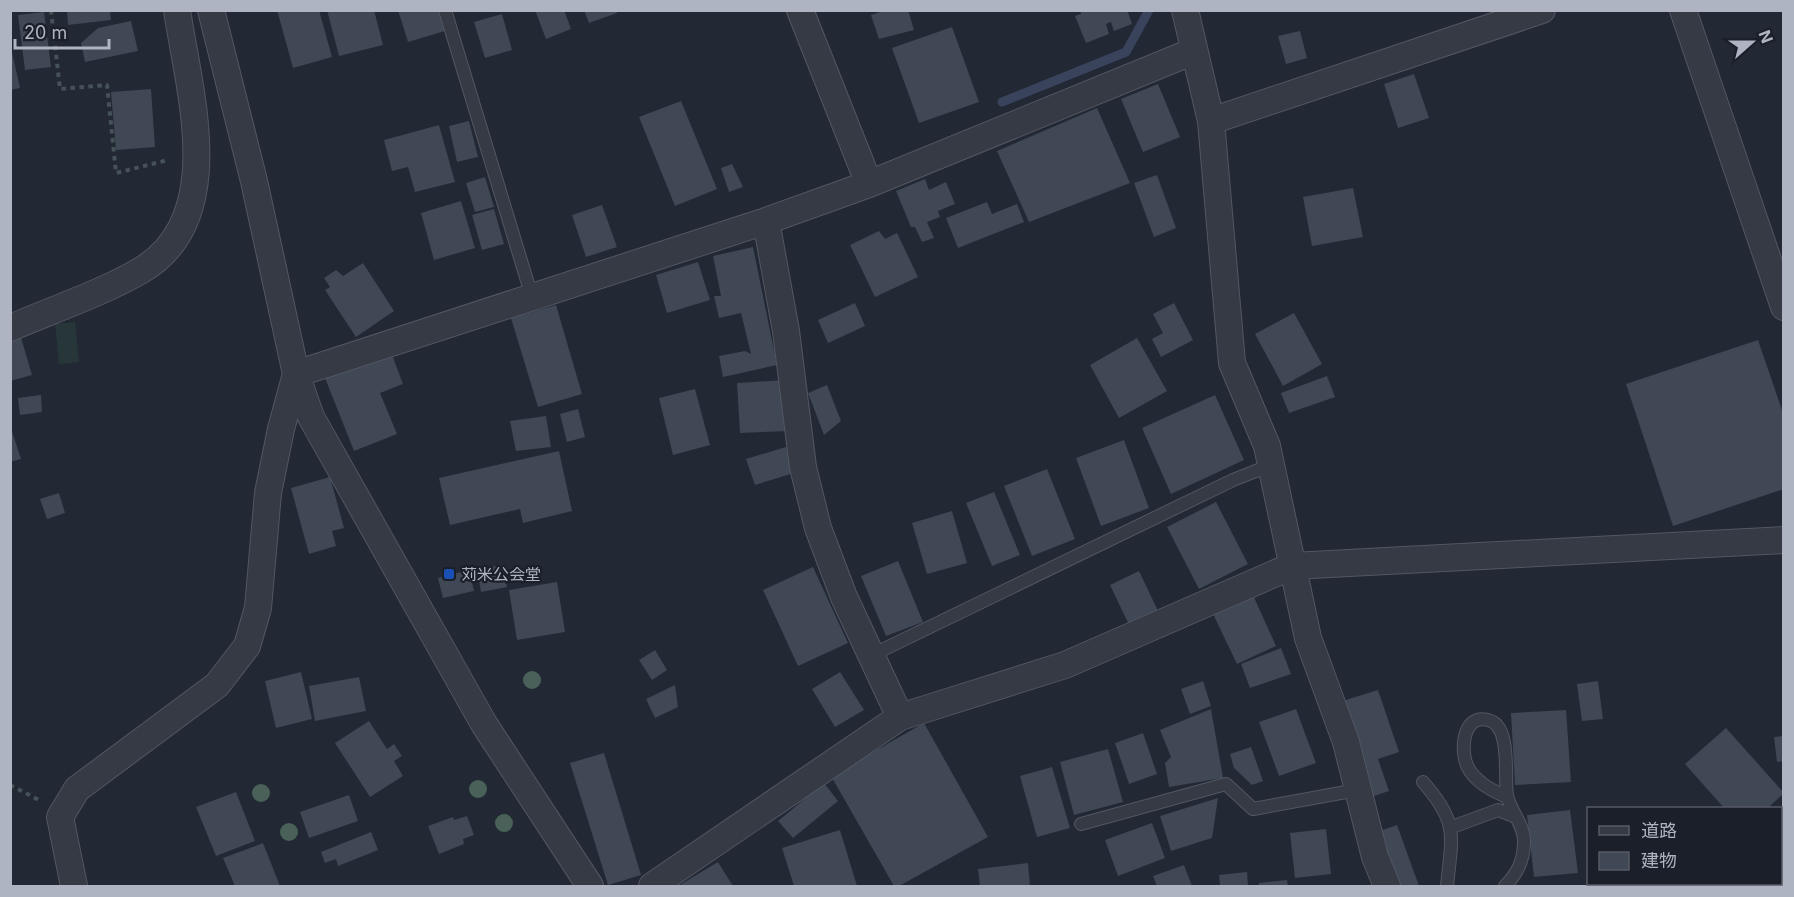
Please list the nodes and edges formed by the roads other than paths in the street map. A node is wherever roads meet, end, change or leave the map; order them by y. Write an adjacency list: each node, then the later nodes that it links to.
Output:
1 (177, 10): 14 (street)
2 (211, 10): 15 (street)
3 (800, 10): 10 (street)
4 (1185, 10): 8 (street)
5 (1542, 10): 9 (street)
6 (1683, 10): 13 (street)
7 (448, 11): 12 (lane)
8 (1194, 51): 9 (street); 10 (street)
9 (1210, 121): 16 (street)
10 (870, 184): 11 (street)
11 (766, 221): 12 (street); 19 (street)
12 (532, 297): 15 (street)
13 (1784, 307)
14 (10, 328)
15 (296, 374): 27 (street); 28 (street)
16 (1271, 465): 18 (street); 19 (lane)
17 (1784, 540): 18 (street)
18 (1292, 566): 20 (street); 22 (street)
19 (872, 655): 20 (street)
20 (900, 717): 29 (street)
21 (1423, 782): 26 (lane)
22 (1357, 790): 25 (lane); 30 (street)
23 (1507, 797): 23 (lane); 24 (lane)
24 (1516, 817): 26 (lane); 32 (lane)
25 (1081, 824)
26 (1452, 827): 31 (lane)
27 (74, 886)
28 (590, 886)
29 (652, 886)
30 (1387, 886)
31 (1447, 886)
32 (1505, 886)
33 (1659, 886): 34 (street)
34 (1666, 886)

